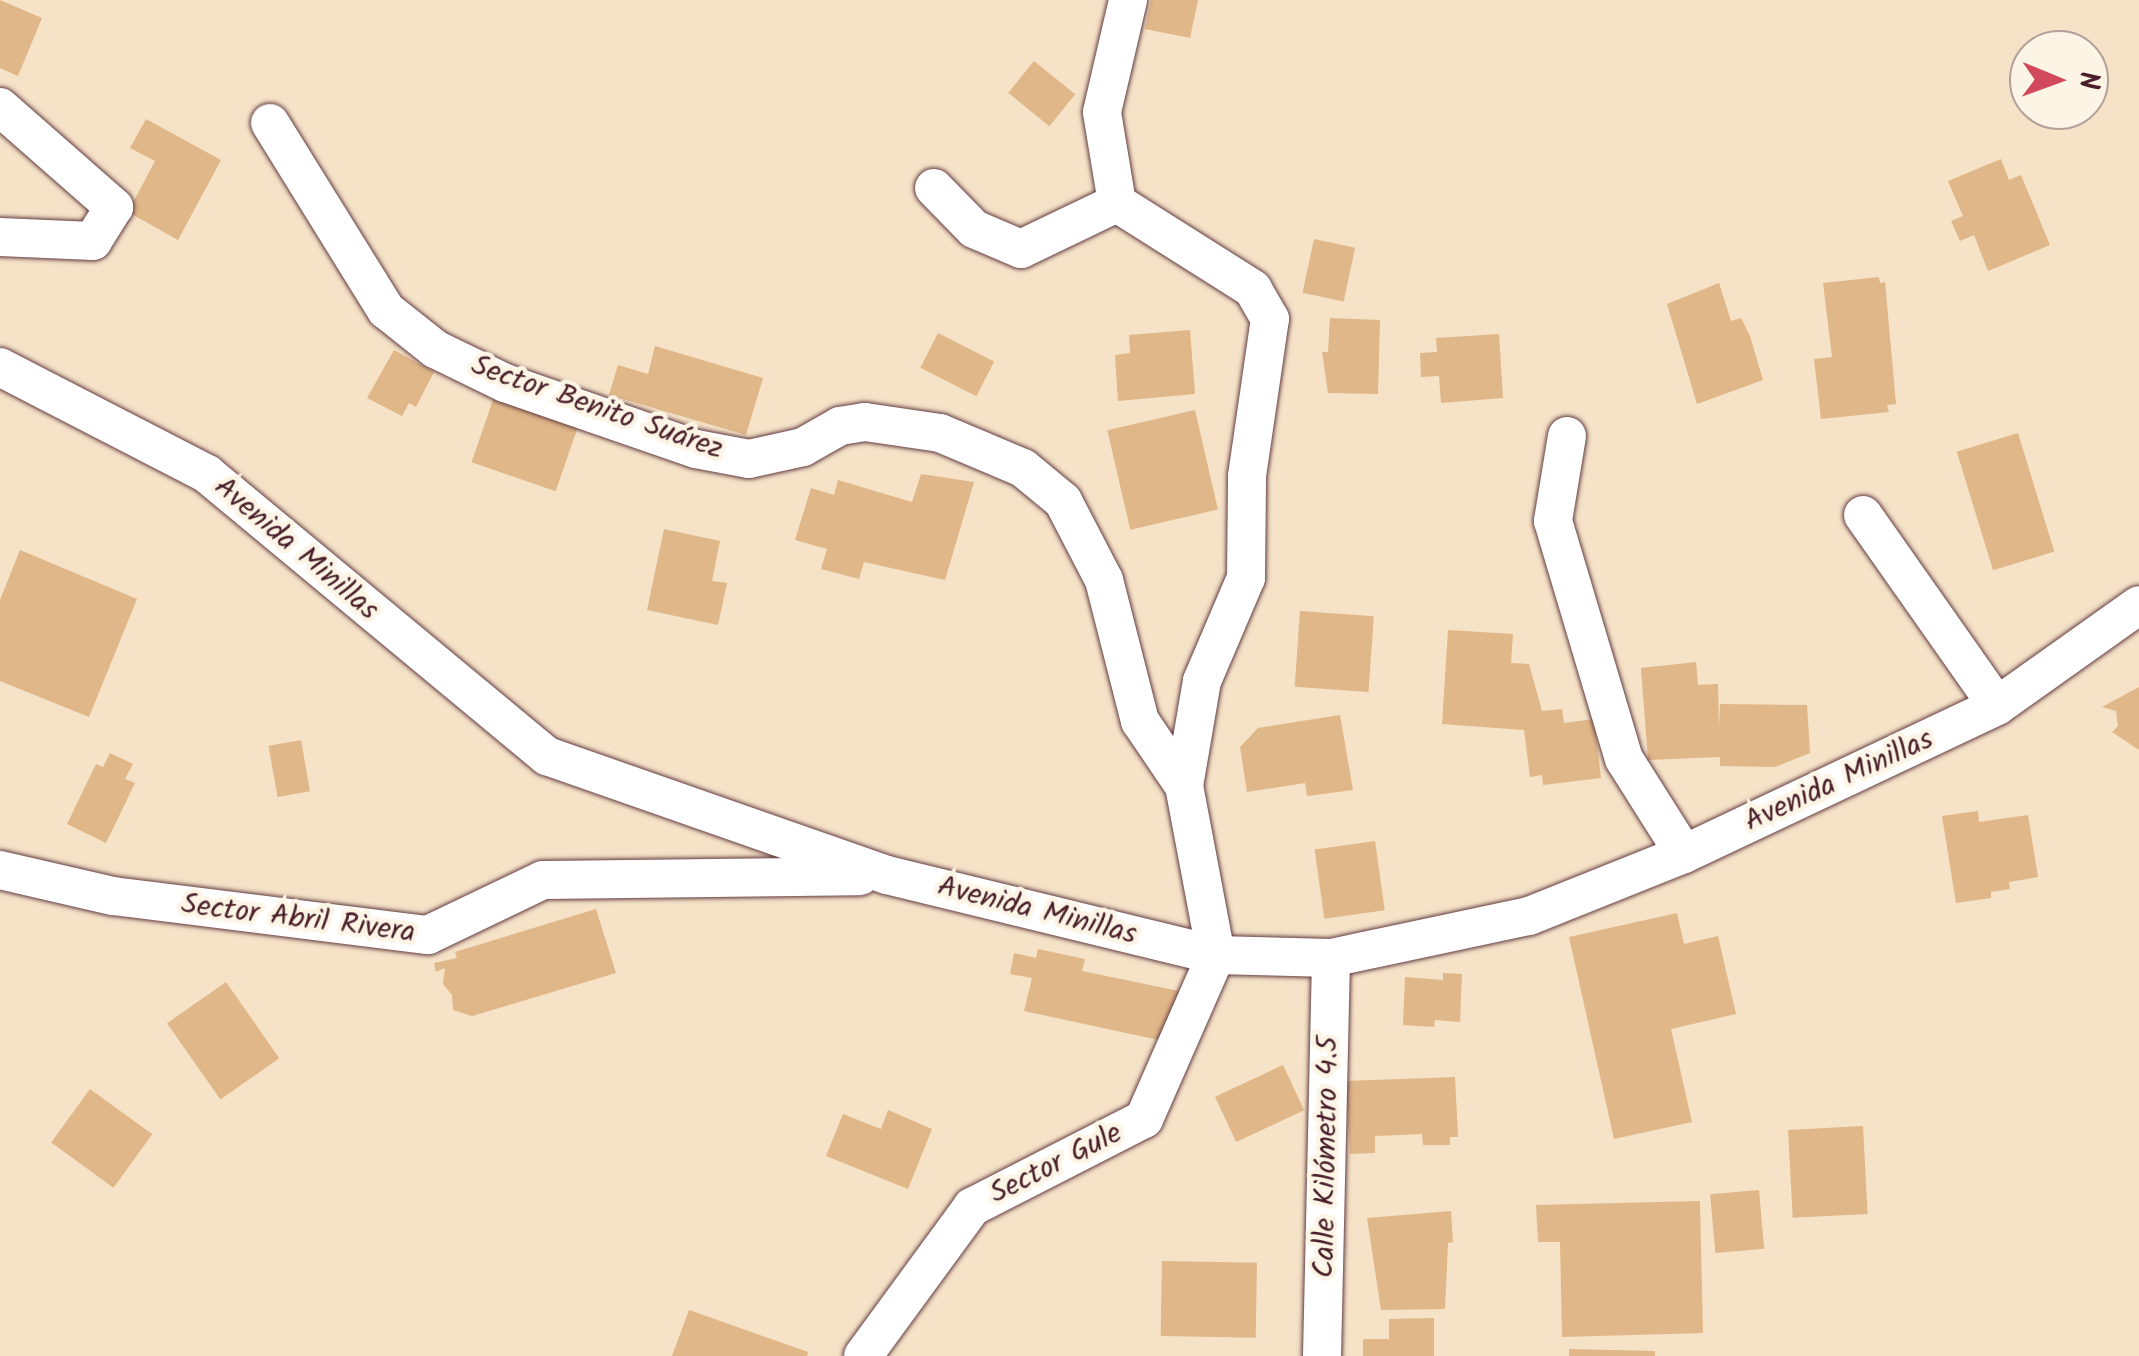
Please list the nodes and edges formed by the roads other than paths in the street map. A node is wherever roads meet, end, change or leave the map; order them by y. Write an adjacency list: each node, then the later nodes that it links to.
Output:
1 (1128, 0): 5 (street)
2 (0, 107): 6 (street)
3 (270, 123): 12 (street, Sector Benito Suárez)
4 (934, 188): 5 (street)
5 (1116, 203): 12 (street, Sector Benito Suárez)
6 (0, 236)
7 (0, 368): 15 (street, Avenida Minillas)
8 (1567, 436): 13 (street)
9 (1863, 515): 11 (street)
10 (2139, 605): 11 (street, Avenida Minillas)
11 (1996, 706): 13 (street, Avenida Minillas)
12 (1184, 786): 16 (street, Sector Benito Suárez)
13 (1684, 854): 17 (street, Avenida Minillas)
14 (0, 870): 15 (street, Sector Abril Rivera)
15 (888, 875): 16 (street, Avenida Minillas)
16 (1216, 954): 17 (street, Avenida Minillas); 18 (street, Sector Gule)
17 (1331, 958): 19 (street, Calle Kilómetro 4.5)
18 (862, 1356)
19 (1322, 1356)

